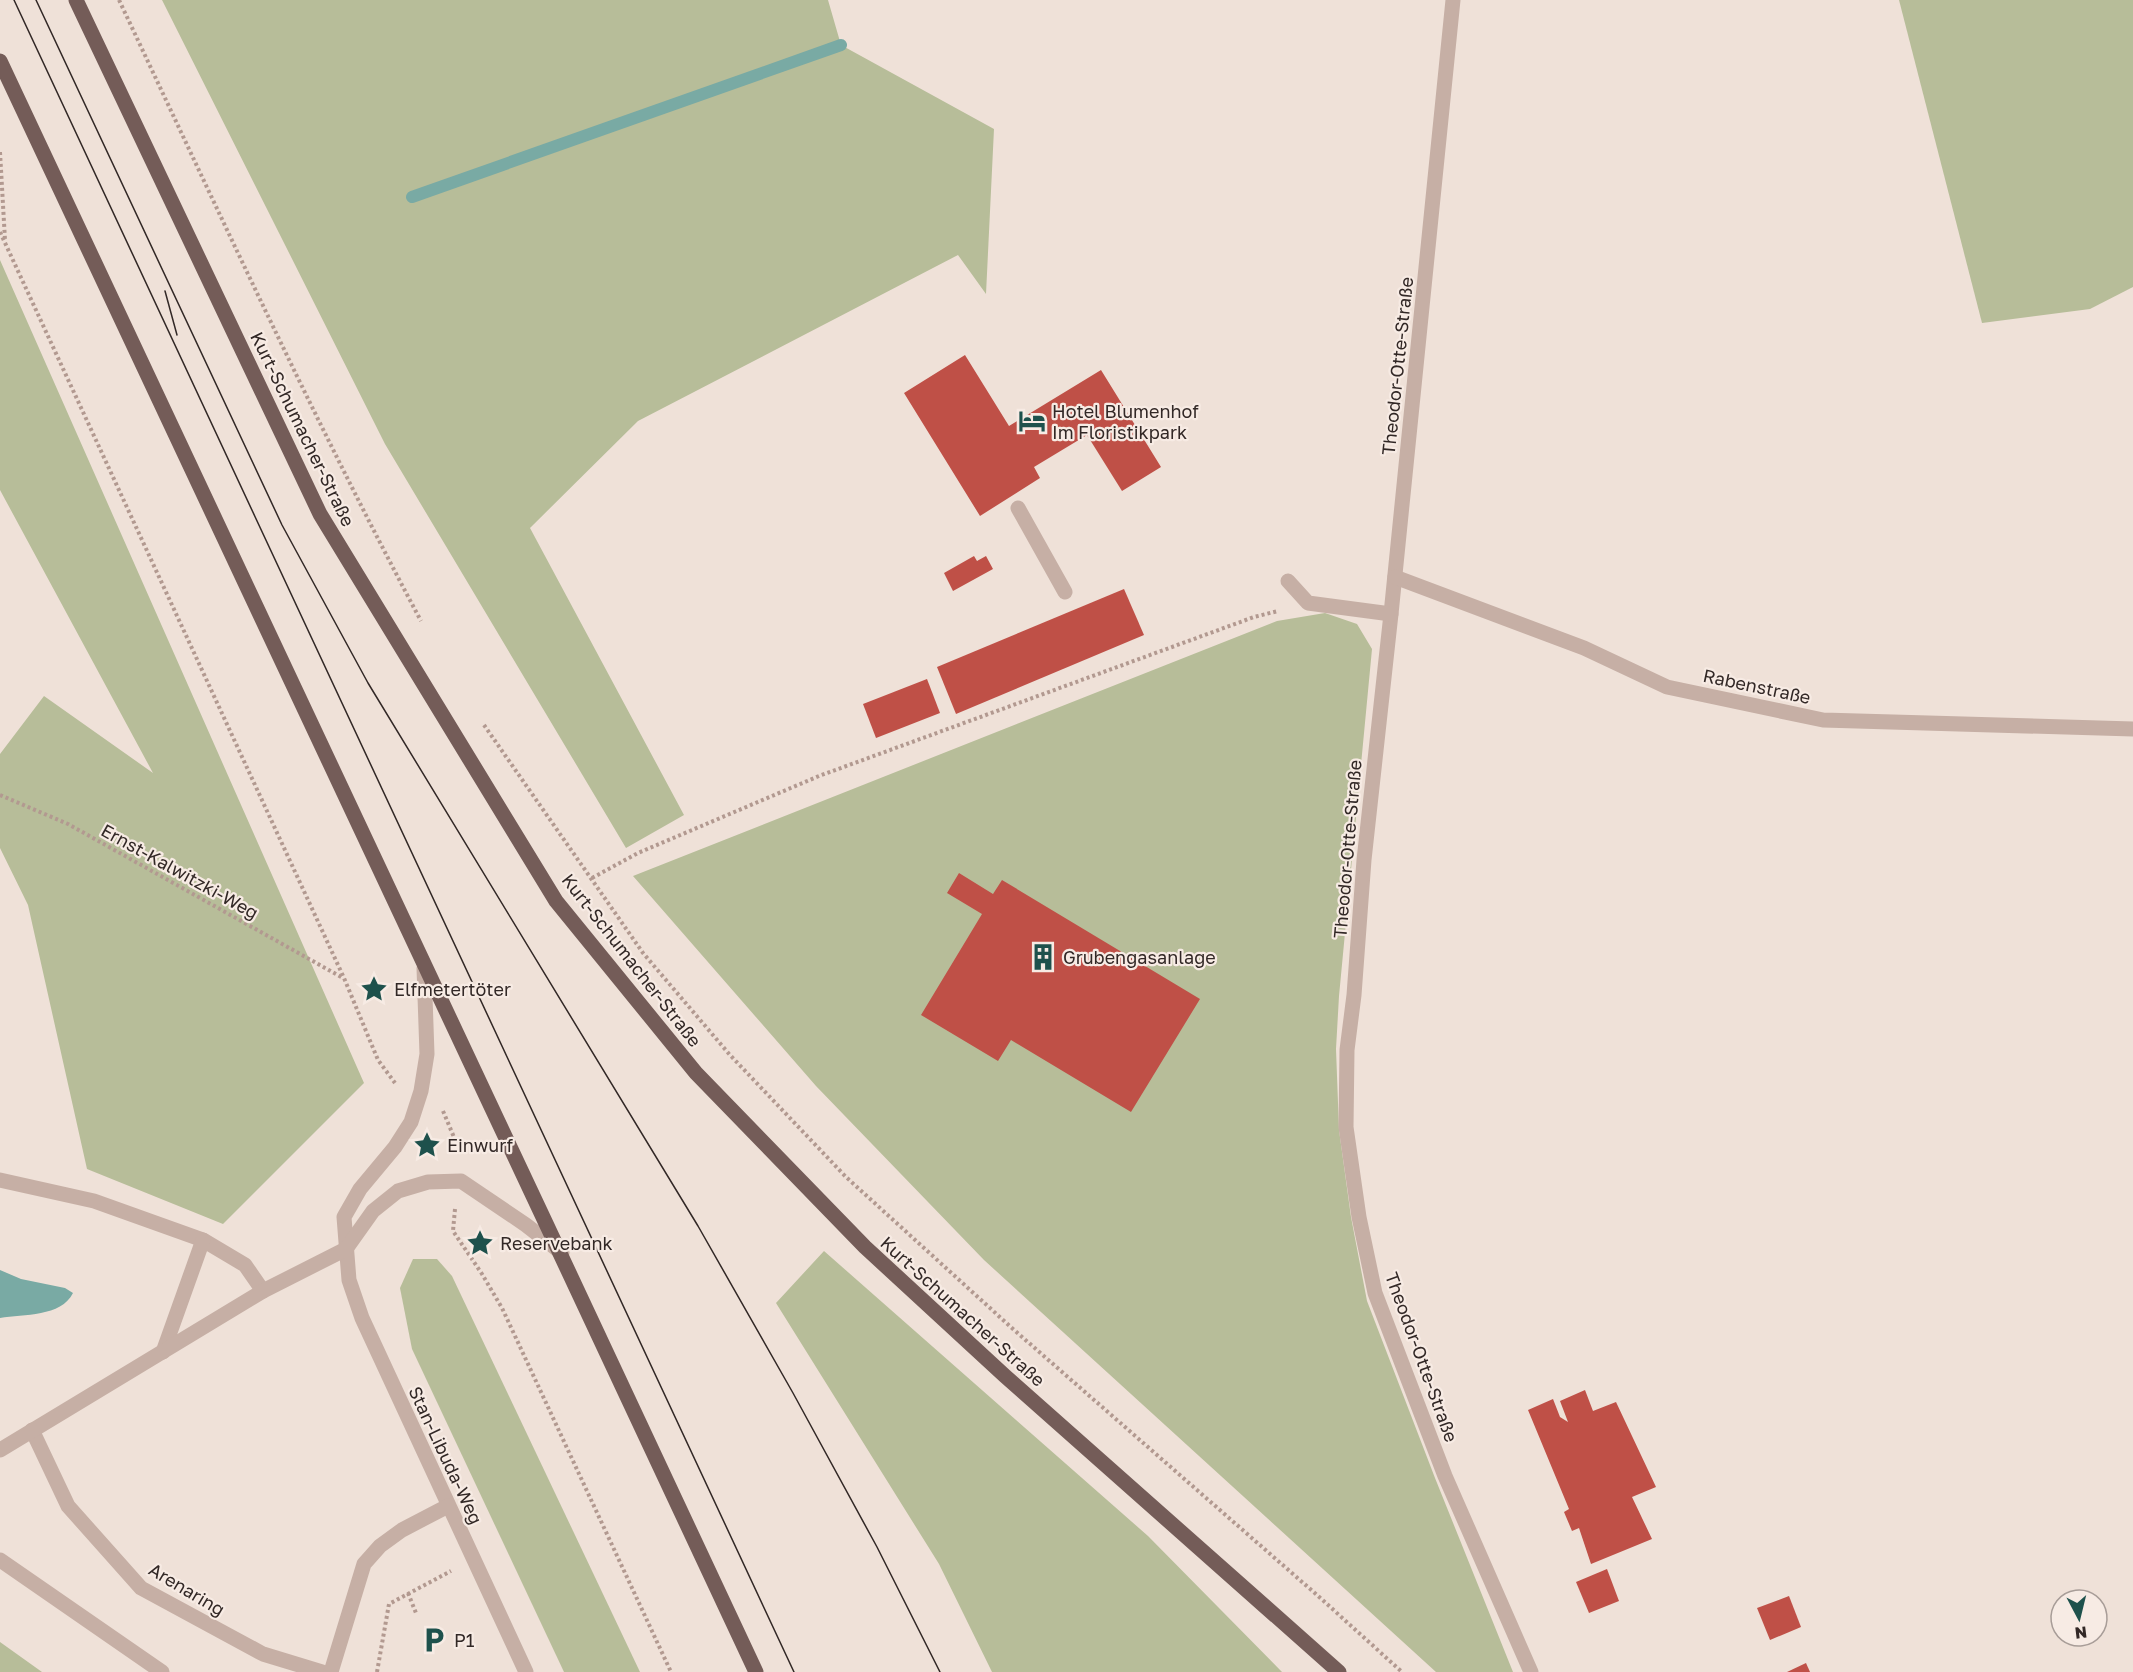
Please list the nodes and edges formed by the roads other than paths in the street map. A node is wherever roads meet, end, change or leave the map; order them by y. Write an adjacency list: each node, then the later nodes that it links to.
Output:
1 (76, 0): 26 (main road, Kurt-Schumacher-Straße)
2 (1453, 0): 5 (street, Theodor-Otte-Straße)
3 (0, 61): 10 (main road)
4 (1018, 508): 7 (street)
5 (1395, 577): 8 (street, Theodor-Otte-Straße); 9 (street, Rabenstraße)
6 (1288, 581): 8 (street)
7 (1065, 592)
8 (1391, 614): 27 (street, Theodor-Otte-Straße)
9 (2133, 729)
10 (424, 968): 13 (street, Stan-Libuda-Weg); 14 (main road)
11 (0, 1180): 12 (street)
12 (203, 1240): 15 (street); 16 (street)
13 (346, 1249): 14 (street); 15 (street); 19 (street, Stan-Libuda-Weg)
14 (562, 1253): 25 (main road)
15 (263, 1291): 16 (street)
16 (163, 1352): 17 (street)
17 (32, 1430): 18 (street); 22 (street, Arenaring)
18 (0, 1450)
19 (448, 1506): 23 (street); 24 (street, Stan-Libuda-Weg)
20 (0, 1560): 21 (street)
21 (162, 1672)
22 (322, 1672)
23 (330, 1672)
24 (526, 1672)
25 (756, 1672)
26 (1339, 1672)
27 (1531, 1672)

